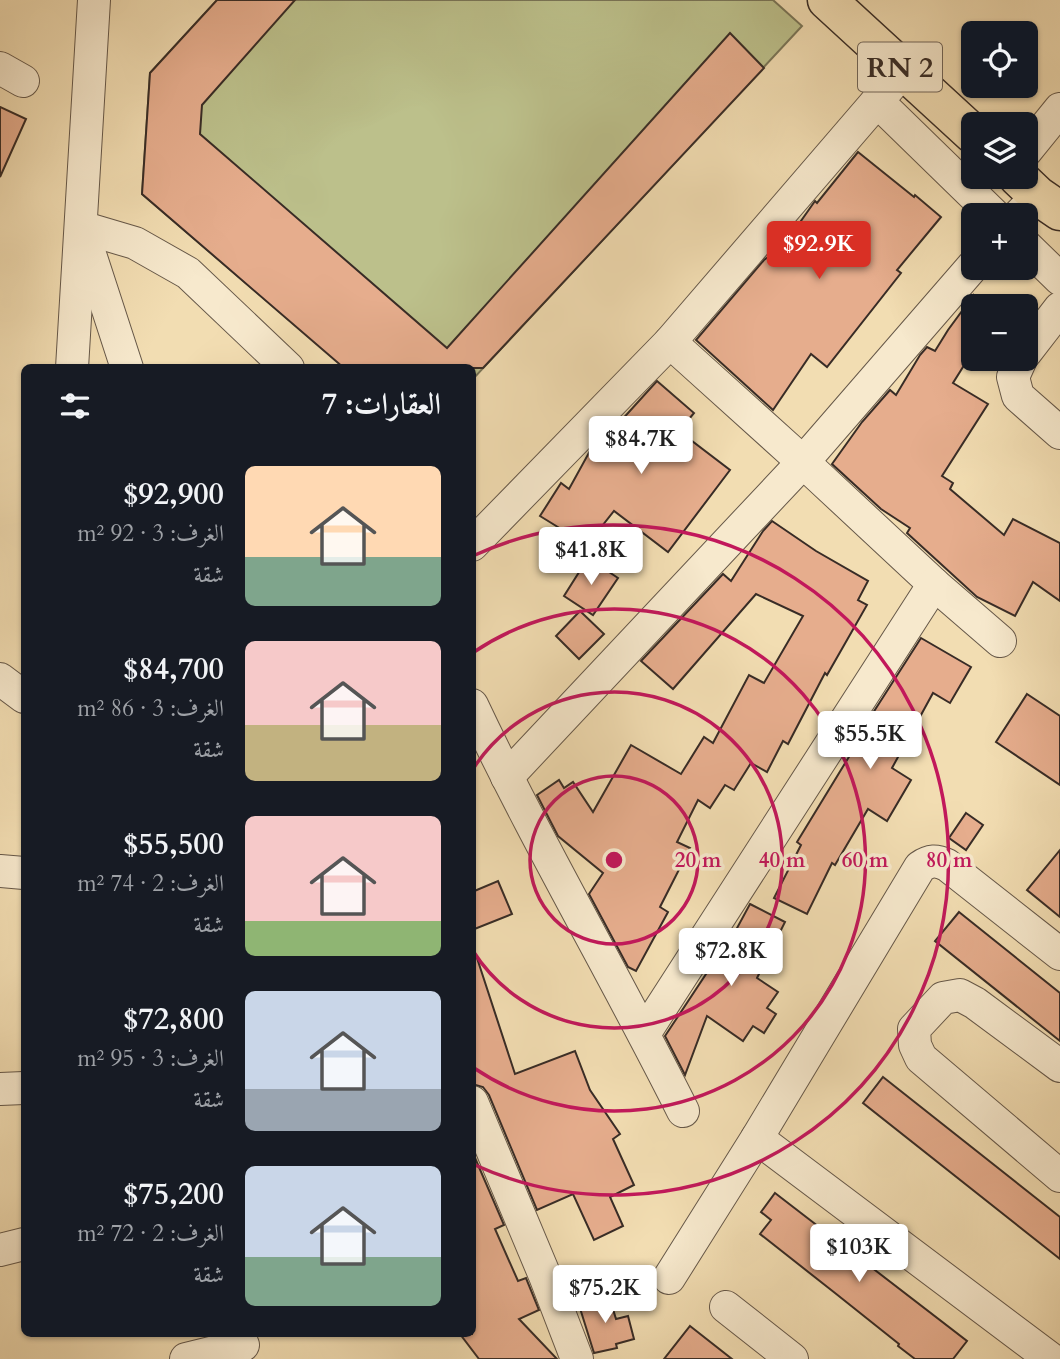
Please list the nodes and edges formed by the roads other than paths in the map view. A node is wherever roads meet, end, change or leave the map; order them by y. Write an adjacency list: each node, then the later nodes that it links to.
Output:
1 (94, 0): 9 (street)
2 (827, 0): 3 (highway, RN 2)
3 (904, 70): 4 (street); 6 (highway, RN 2)
4 (877, 101): 8 (street); 15 (street)
5 (1060, 109): 7 (street)
6 (961, 123)
7 (1038, 136)
8 (982, 203)
9 (81, 227): 16 (street); 17 (street); 18 (street)
10 (1038, 258): 11 (street)
11 (1060, 279)
12 (961, 280): 21 (street)
13 (1060, 308): 14 (street)
14 (1038, 336)
15 (670, 342): 21 (street); 22 (street)
16 (72, 364)
17 (126, 364)
18 (284, 364)
19 (1016, 371): 20 (street)
20 (1060, 433)
21 (803, 461): 23 (street); 28 (street)
22 (476, 541)
23 (934, 584): 24 (street); 32 (street)
24 (1000, 641)
25 (0, 679): 26 (street)
26 (21, 695)
27 (476, 713): 28 (street)
28 (507, 777): 32 (street)
29 (0, 871): 30 (street)
30 (21, 873)
31 (1060, 954): 38 (street)
32 (644, 1034): 36 (street)
33 (1060, 1066): 39 (street)
34 (21, 1088): 35 (street)
35 (0, 1089)
36 (683, 1111)
37 (476, 1112): 46 (street)
38 (757, 1138): 42 (street); 48 (street)
39 (1060, 1176)
40 (21, 1245): 41 (street)
41 (0, 1251)
42 (669, 1278)
43 (726, 1307): 47 (street)
44 (244, 1346): 45 (street)
45 (186, 1359)
46 (577, 1359)
47 (792, 1359)
48 (1051, 1359)

